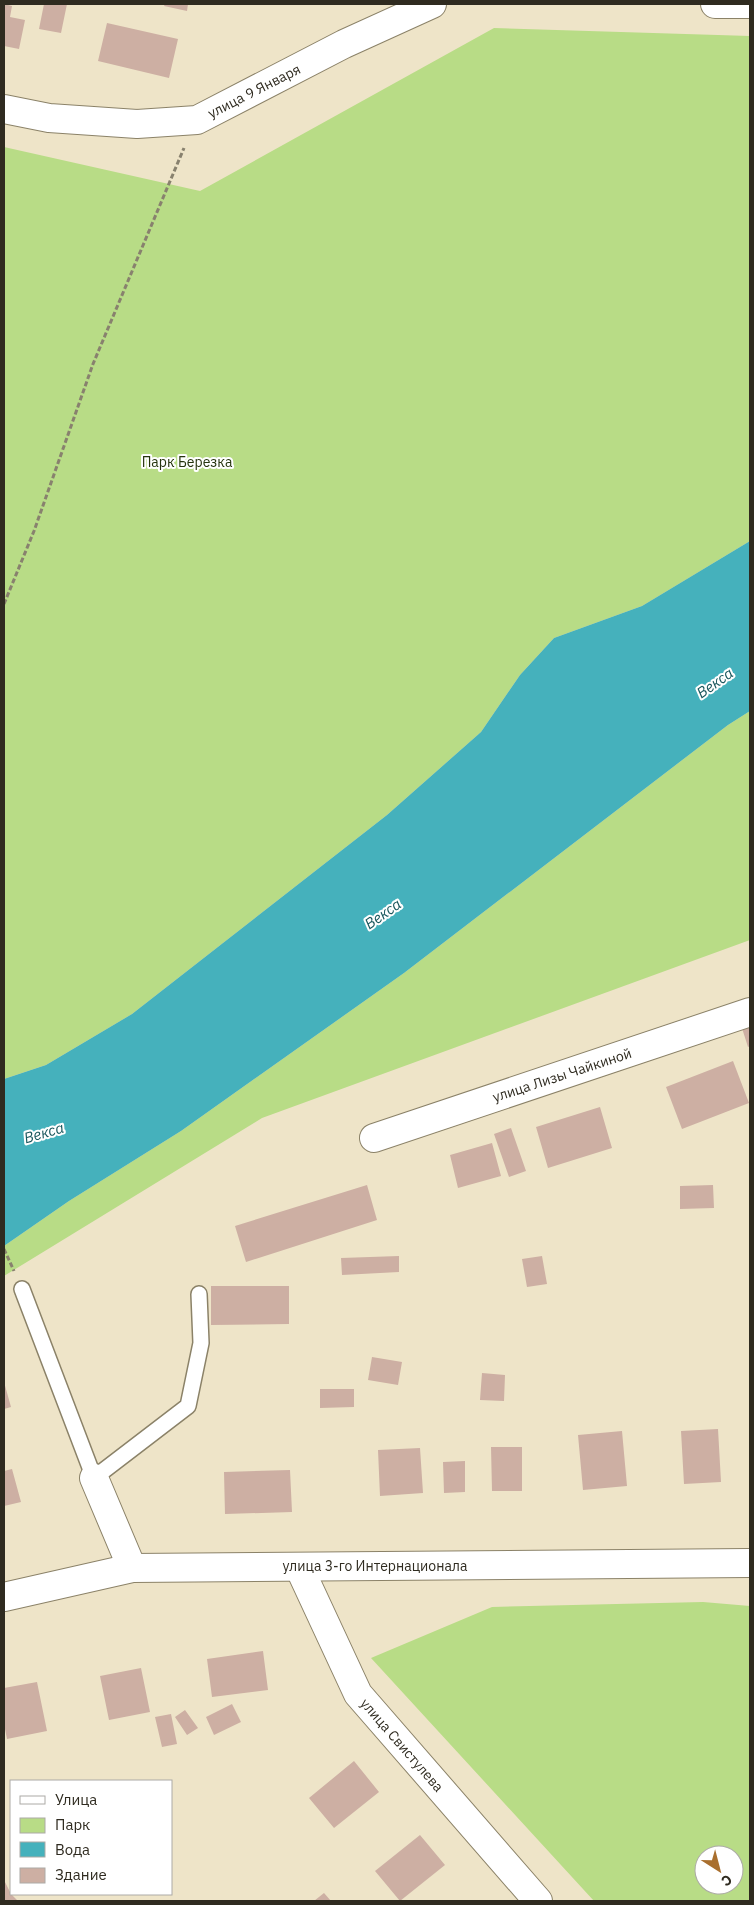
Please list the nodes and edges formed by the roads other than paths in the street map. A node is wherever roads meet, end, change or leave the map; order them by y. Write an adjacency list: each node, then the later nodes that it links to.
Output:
1 (432, 4): 4 (street, улица 9 Января)
2 (715, 4): 3 (street)
3 (750, 4)
4 (4, 110)
5 (750, 1012): 6 (street, улица Лизы Чайкиной)
6 (374, 1138)
7 (22, 1289): 9 (lane)
8 (199, 1294): 9 (lane)
9 (94, 1478): 12 (street)
10 (750, 1563): 11 (street, улица 3-го Интернационала)
11 (299, 1567): 12 (street, улица 3-го Интернационала); 14 (street, улица Свистулева)
12 (132, 1568): 13 (street, улица 3-го Интернационала)
13 (4, 1597)
14 (538, 1901)

